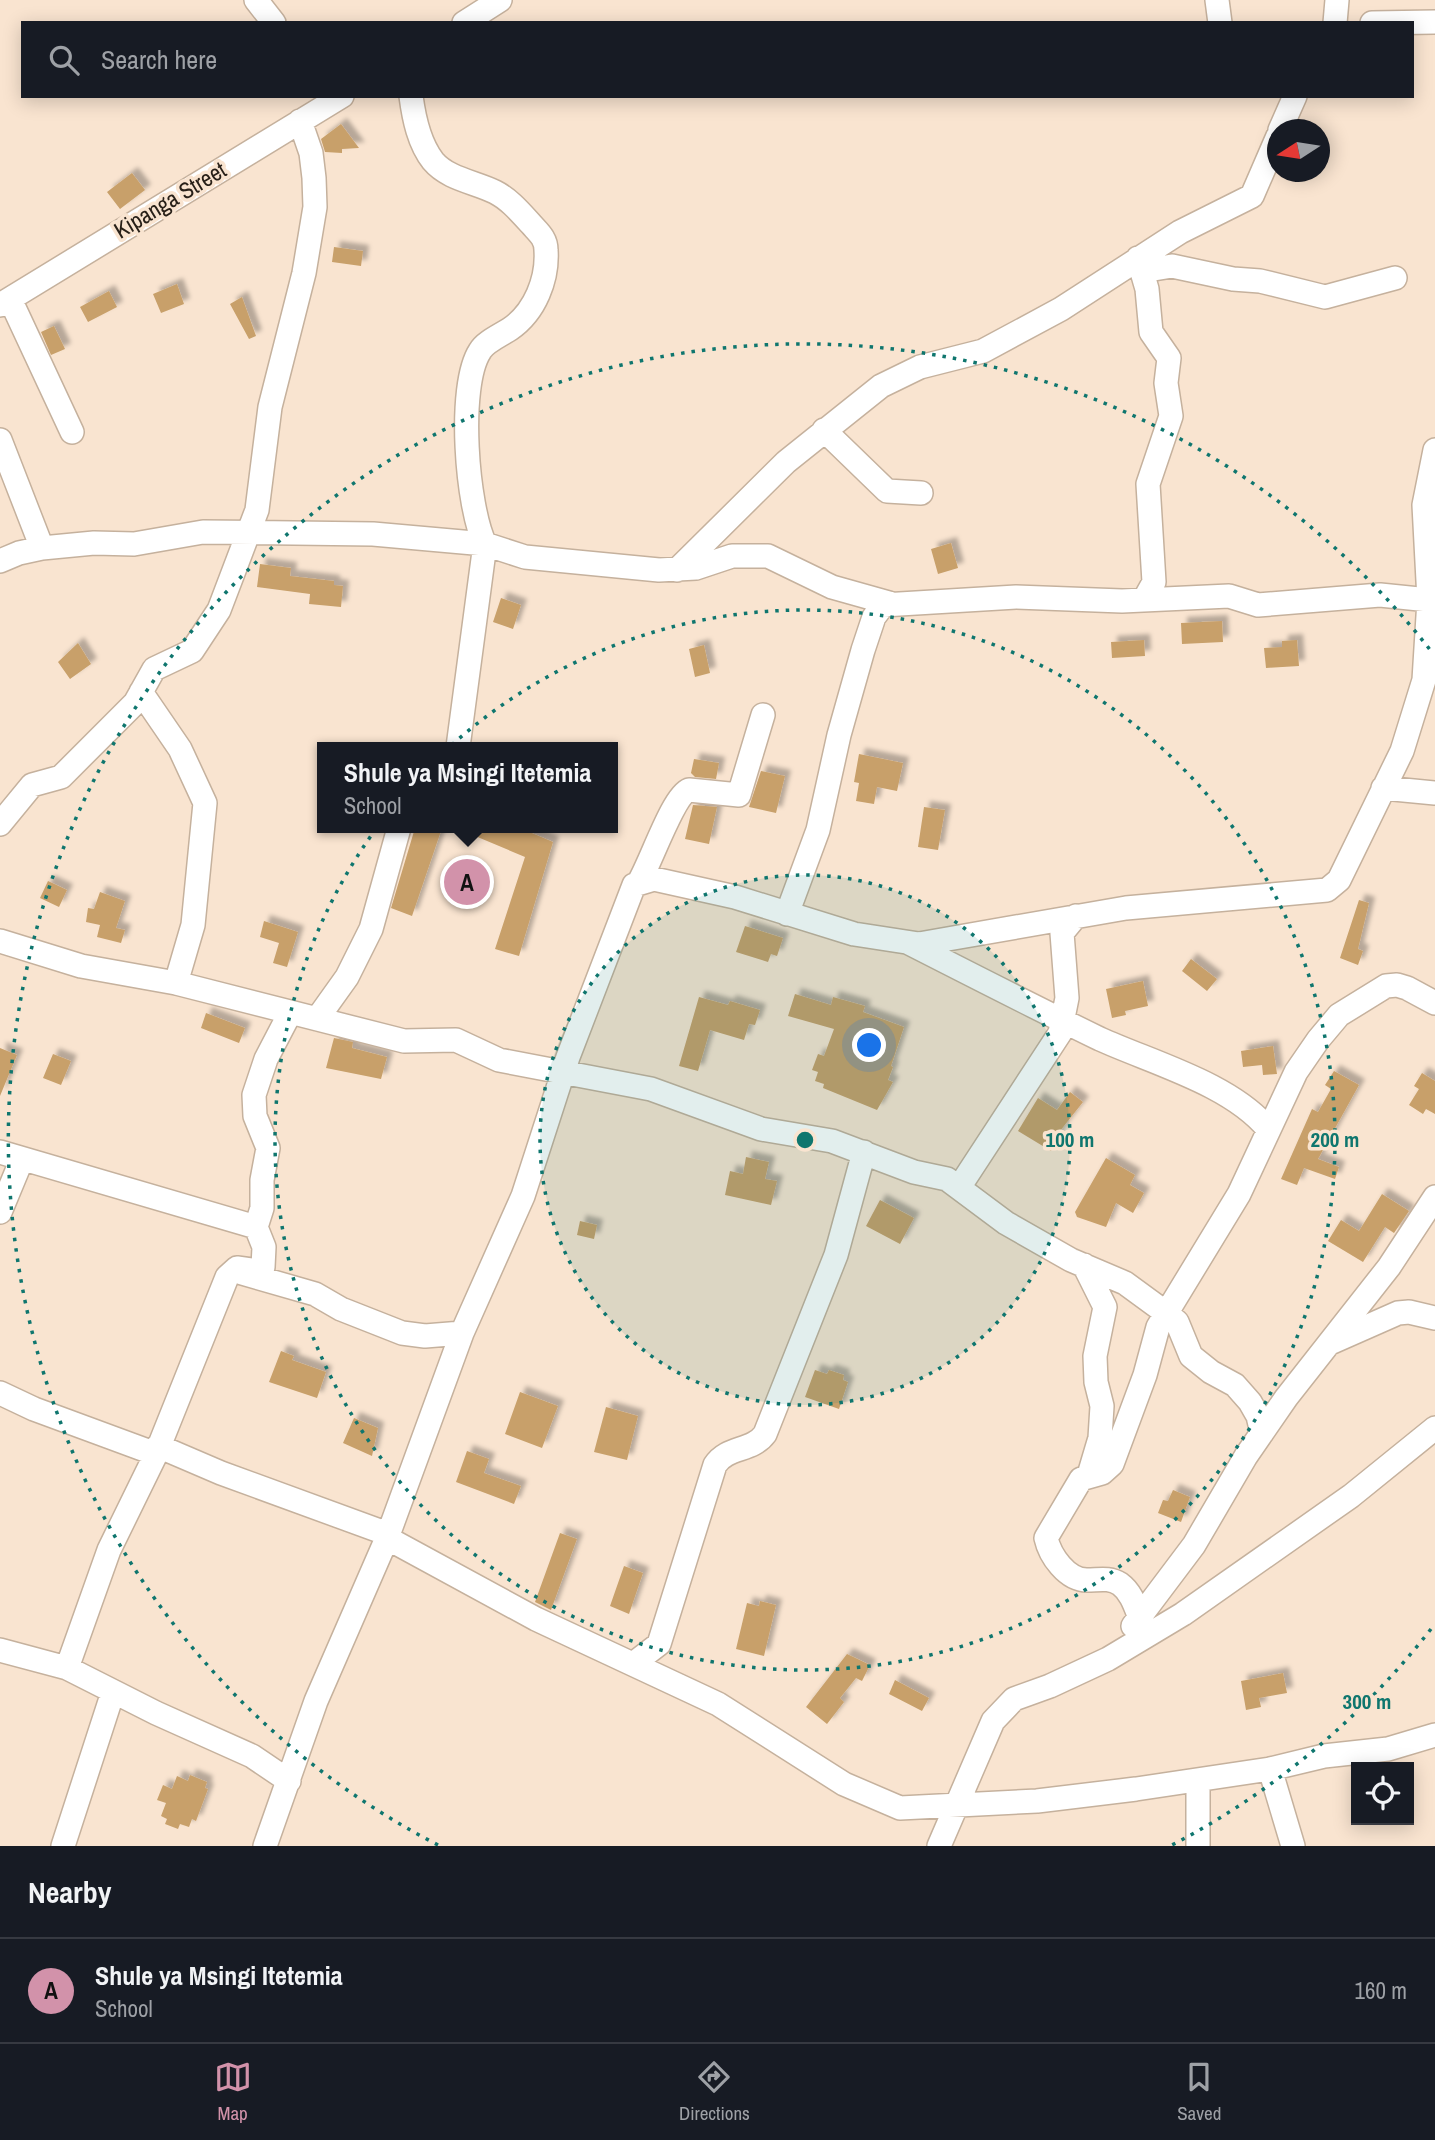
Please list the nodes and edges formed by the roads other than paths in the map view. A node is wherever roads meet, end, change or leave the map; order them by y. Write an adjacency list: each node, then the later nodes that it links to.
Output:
1 (256, 0): 5 (street)
2 (500, 0): 6 (street)
3 (1217, 0): 7 (street)
4 (1337, 0): 8 (street)
5 (272, 21)
6 (467, 21)
7 (1220, 21)
8 (1335, 21)
9 (1414, 22): 10 (street)
10 (1435, 22)
11 (337, 98): 15 (street, Kipanga Street)
12 (411, 98): 26 (street)
13 (1294, 98): 14 (street)
14 (1285, 119)
15 (300, 121): 19 (street, Kipanga Street); 25 (street)
16 (1267, 161): 17 (street)
17 (1140, 264): 18 (street); 20 (street); 30 (street)
18 (1395, 278)
19 (5, 302): 21 (street)
20 (824, 430): 24 (street); 29 (street)
21 (72, 432)
22 (0, 440): 27 (street)
23 (1435, 450): 32 (street)
24 (921, 493)
25 (250, 532): 26 (street); 27 (street); 33 (street)
26 (485, 544): 29 (street); 35 (street)
27 (42, 548): 28 (street)
28 (0, 561)
29 (677, 570): 31 (street)
30 (1144, 600): 31 (street); 32 (street)
31 (889, 603): 41 (street)
32 (1431, 611): 36 (street)
33 (141, 692): 38 (street); 45 (street)
34 (763, 715): 40 (street)
35 (458, 742)
36 (1383, 788): 37 (street); 42 (street)
37 (1435, 793)
38 (0, 824)
39 (398, 833): 48 (street)
40 (639, 881): 41 (street); 50 (street)
41 (787, 914): 44 (street)
42 (1076, 916): 44 (street); 49 (street)
43 (0, 941): 45 (street)
44 (909, 943): 49 (street)
45 (176, 983): 47 (street)
46 (1435, 1003): 51 (street)
47 (290, 1013): 48 (street); 57 (street)
48 (317, 1019): 50 (street)
49 (1063, 1020): 51 (street); 54 (street)
50 (564, 1070): 52 (street); 62 (street)
51 (1268, 1129): 60 (street)
52 (864, 1153): 54 (street); 73 (street)
53 (11, 1156): 56 (street); 57 (street)
54 (960, 1186): 58 (street)
55 (1435, 1197): 63 (street)
56 (0, 1212)
57 (256, 1227): 59 (street)
58 (1084, 1265): 60 (street); 68 (street)
59 (233, 1270): 62 (street); 67 (street)
60 (1166, 1313): 66 (street); 68 (street)
61 (1435, 1318): 63 (street)
62 (461, 1333): 69 (street)
63 (1327, 1345): 66 (street)
64 (0, 1393): 67 (street)
65 (1435, 1428): 72 (street)
66 (1262, 1433): 70 (street)
67 (157, 1450): 69 (street); 74 (street)
68 (1089, 1475): 70 (street)
69 (387, 1536): 73 (street); 79 (street)
70 (1140, 1618): 72 (street)
71 (0, 1650): 74 (street)
72 (1108, 1659): 80 (street)
73 (634, 1664): 80 (street)
74 (67, 1668): 75 (street)
75 (113, 1692): 79 (street); 81 (street)
76 (1435, 1735): 77 (street)
77 (1270, 1769): 78 (street); 85 (street)
78 (1198, 1780): 80 (street); 84 (street)
79 (289, 1782): 82 (street)
80 (956, 1805): 83 (street)
81 (64, 1846)
82 (265, 1846)
83 (939, 1846)
84 (1198, 1846)
85 (1293, 1846)

